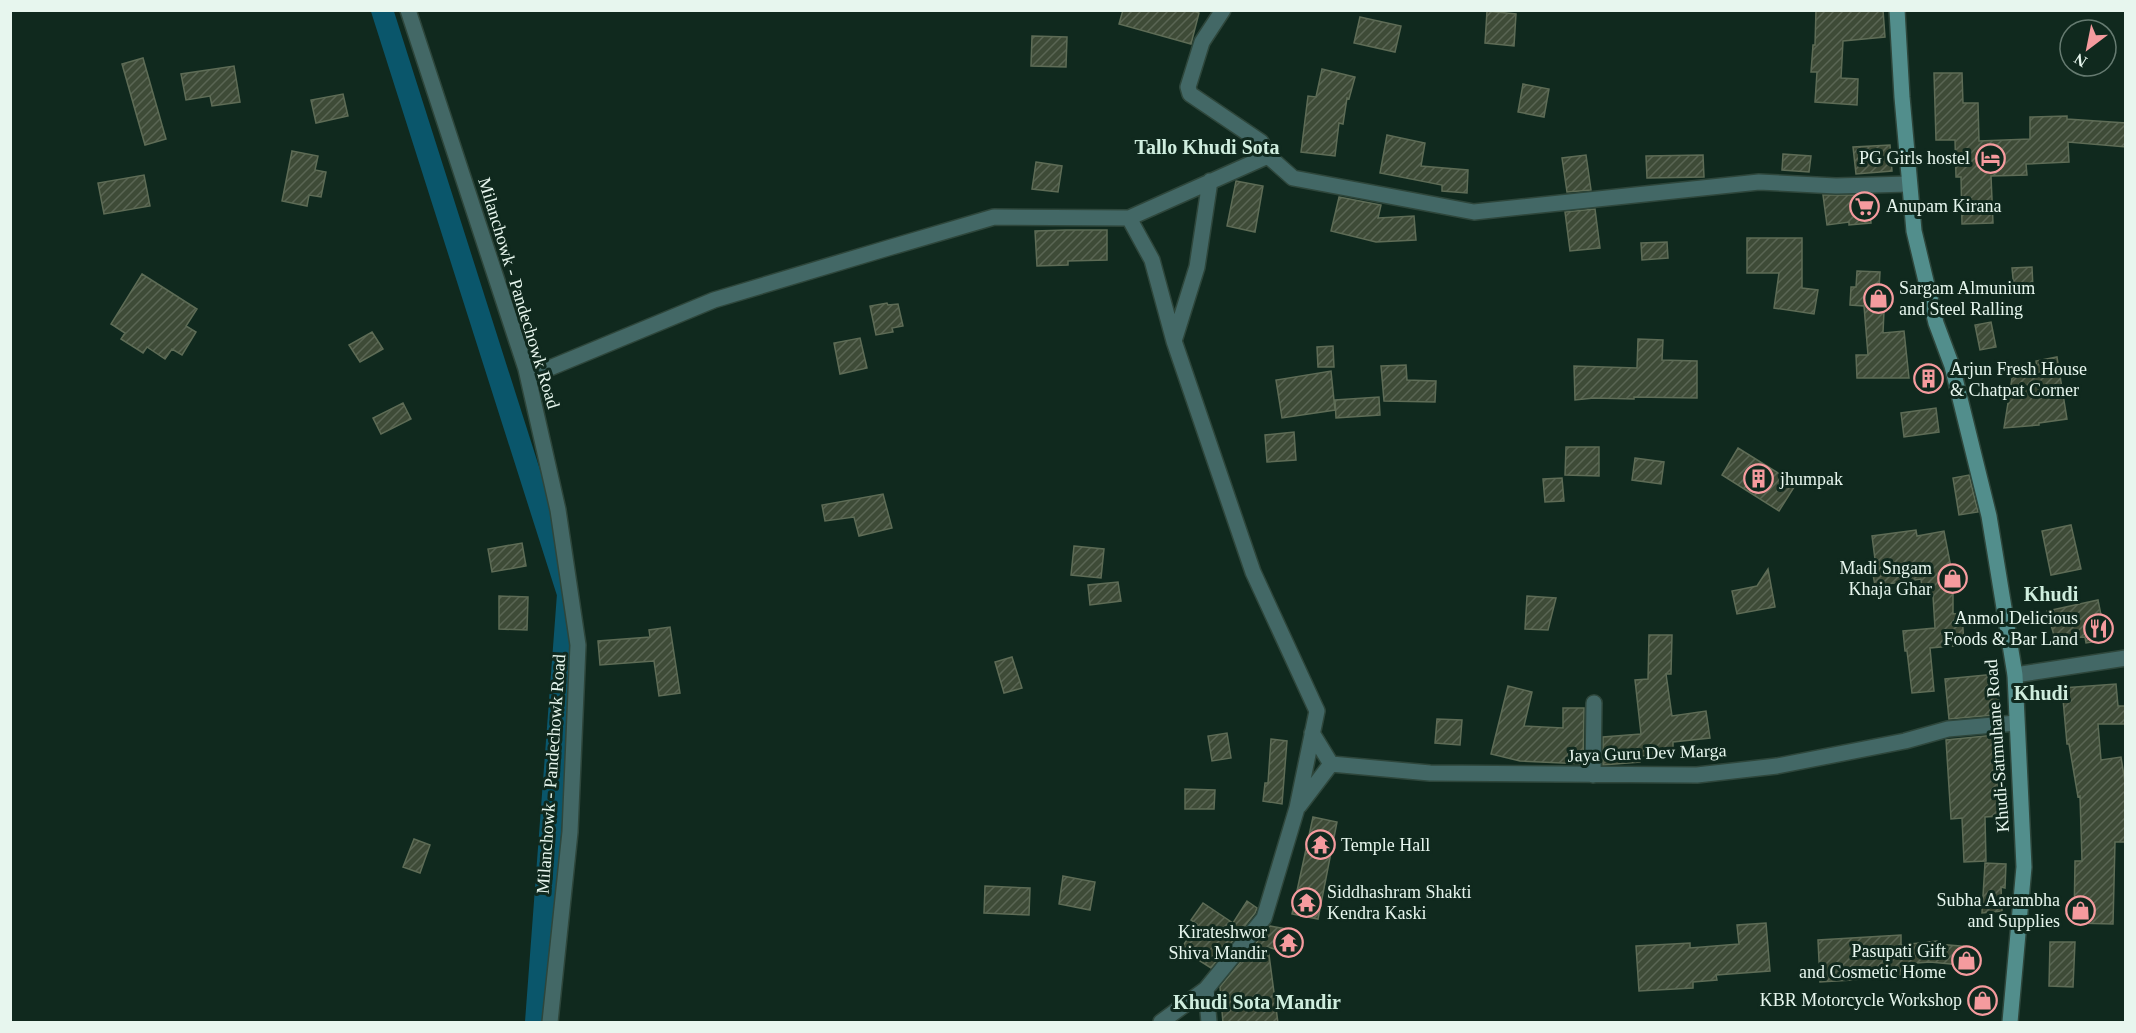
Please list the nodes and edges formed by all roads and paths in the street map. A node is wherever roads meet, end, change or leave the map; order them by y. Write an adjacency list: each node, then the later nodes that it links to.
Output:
1 (408, 10): 9 (street, Milanchowk - Pandechowk Road)
2 (1223, 10): 4 (street)
3 (1897, 10): 6 (main road, Khudi-Satmuhane Road)
4 (1268, 156): 5 (street); 6 (street)
5 (1210, 181): 7 (street); 8 (street)
6 (1909, 184): 11 (main road, Khudi-Satmuhane Road)
7 (1129, 218): 8 (street); 9 (street)
8 (1173, 341): 14 (street)
9 (528, 377): 19 (street, Milanchowk - Pandechowk Road)
10 (2126, 658): 11 (street)
11 (2015, 675): 13 (main road, Khudi-Satmuhane Road)
12 (1594, 703): 16 (street)
13 (2016, 723): 16 (street, Jaya Guru Dev Marga); 22 (main road, Khudi-Satmuhane Road)
14 (1312, 733): 15 (street); 17 (street)
15 (1331, 764): 16 (street, Jaya Guru Dev Marga); 17 (street)
16 (1593, 776)
17 (1297, 808): 18 (street)
18 (1206, 989): 20 (street); 21 (street)
19 (550, 1023)
20 (1161, 1023)
21 (1209, 1023)
22 (2010, 1023)

